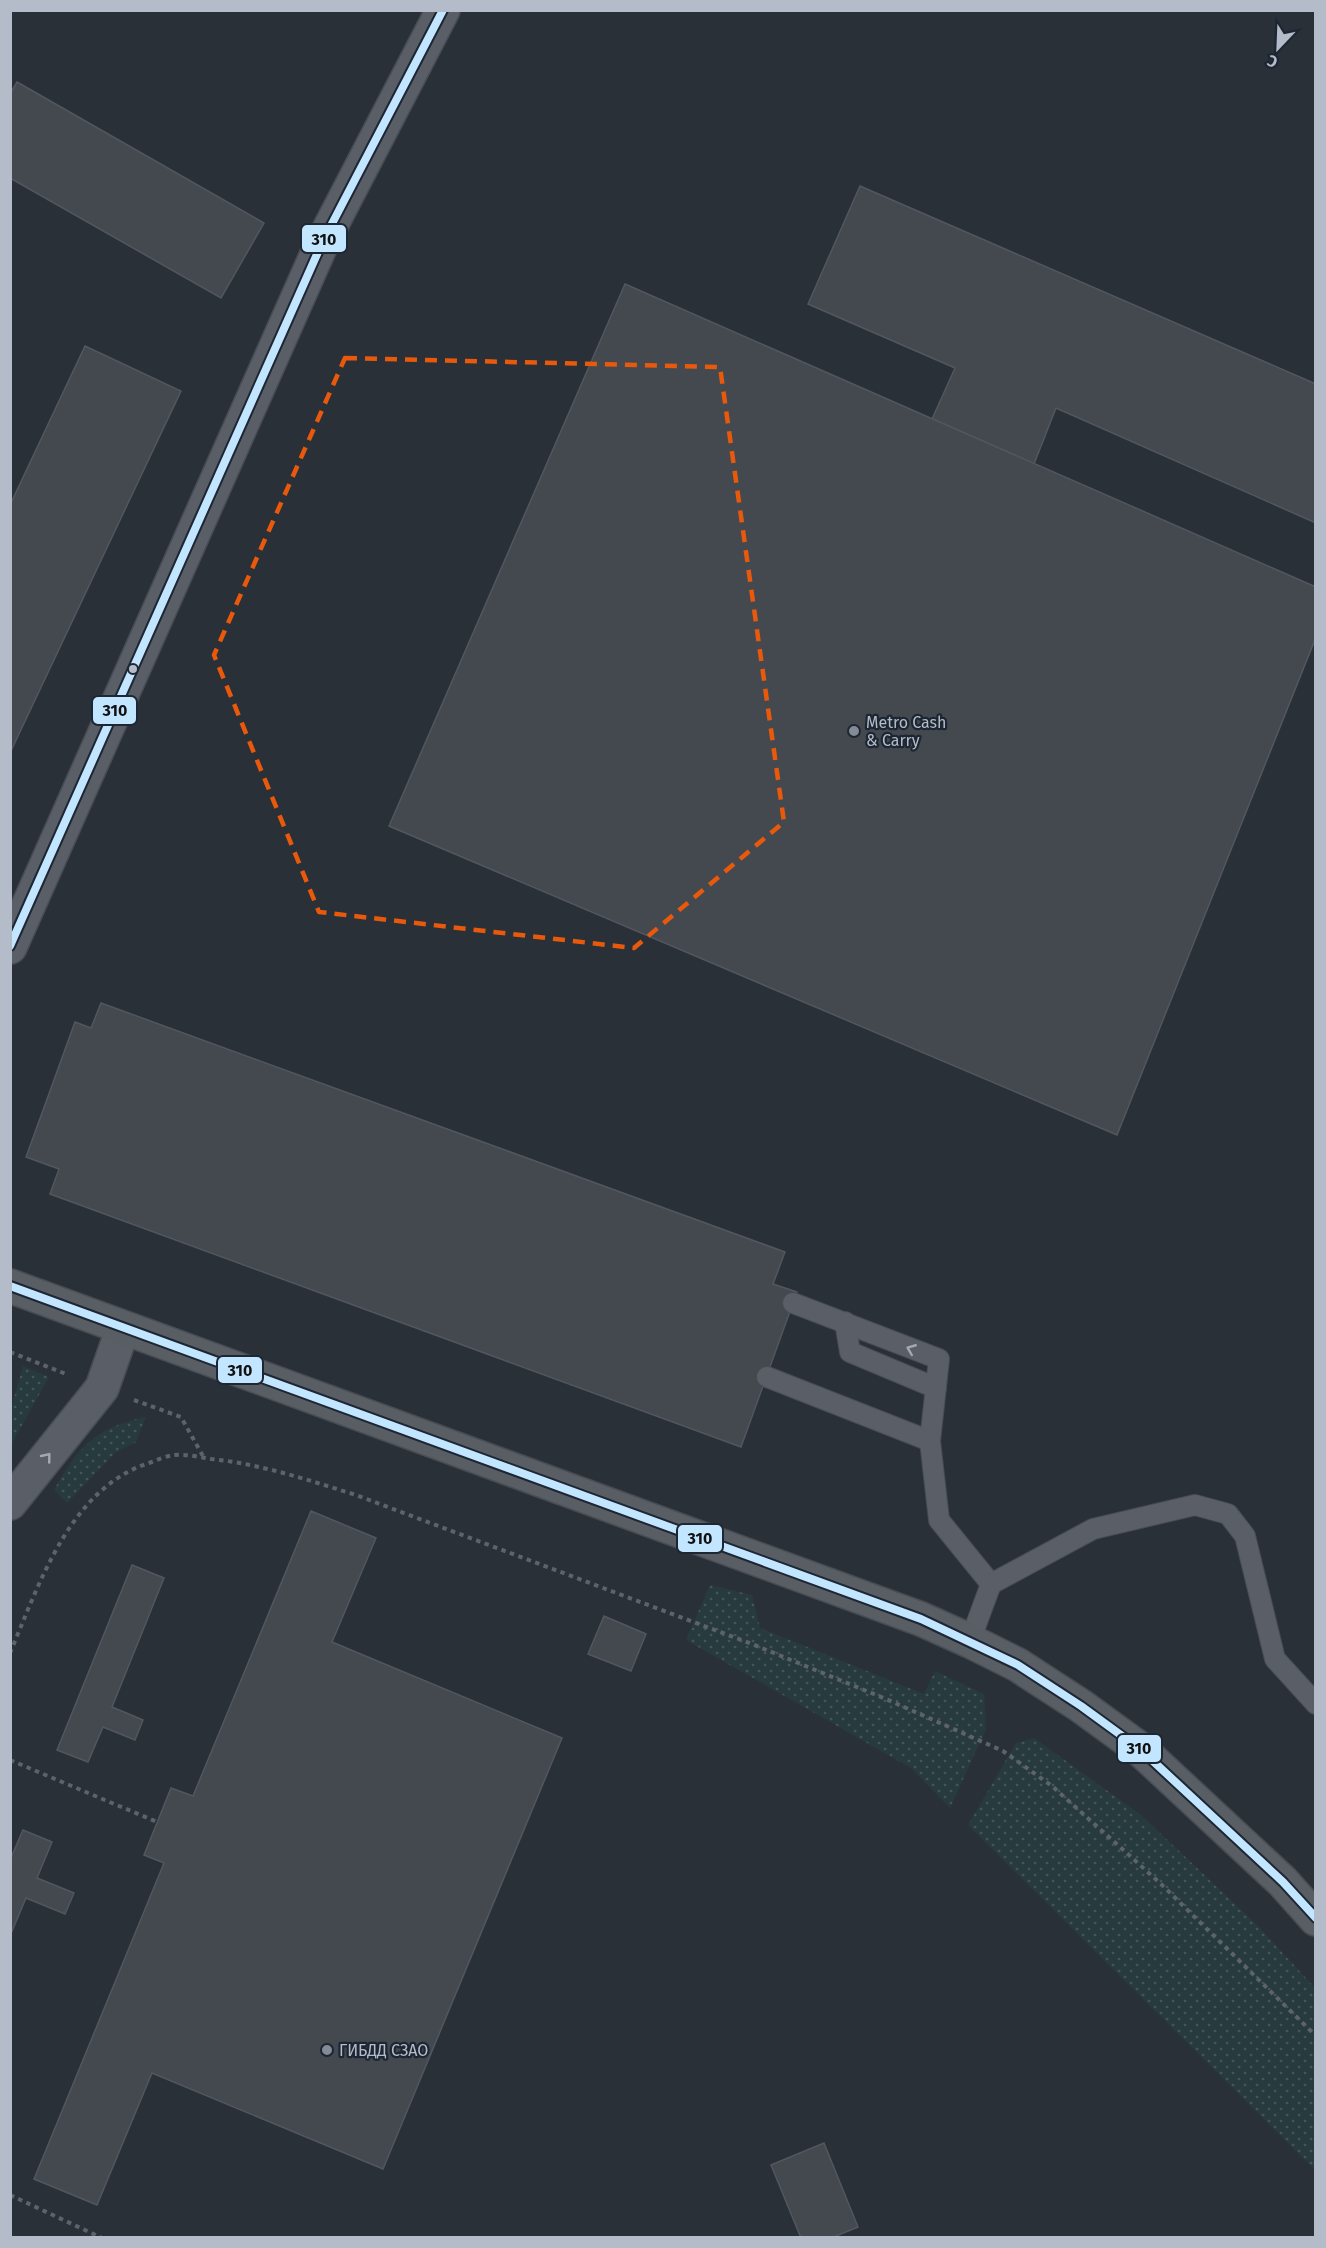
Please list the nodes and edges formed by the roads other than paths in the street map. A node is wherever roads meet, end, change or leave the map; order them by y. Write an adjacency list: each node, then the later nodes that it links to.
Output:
1 (443, 10): 2 (street)
2 (10, 947)
3 (10, 1286): 6 (street)
4 (793, 1303): 5 (lane)
5 (845, 1322): 8 (lane); 8 (lane, one-way to 5)
6 (123, 1328): 10 (street, one-way to 6); 12 (street)
7 (767, 1377): 9 (lane)
8 (936, 1388): 9 (lane)
9 (930, 1442): 11 (lane)
10 (10, 1503)
11 (991, 1584): 12 (lane); 13 (lane)
12 (970, 1641): 14 (street)
13 (1316, 1704)
14 (1316, 1919)

